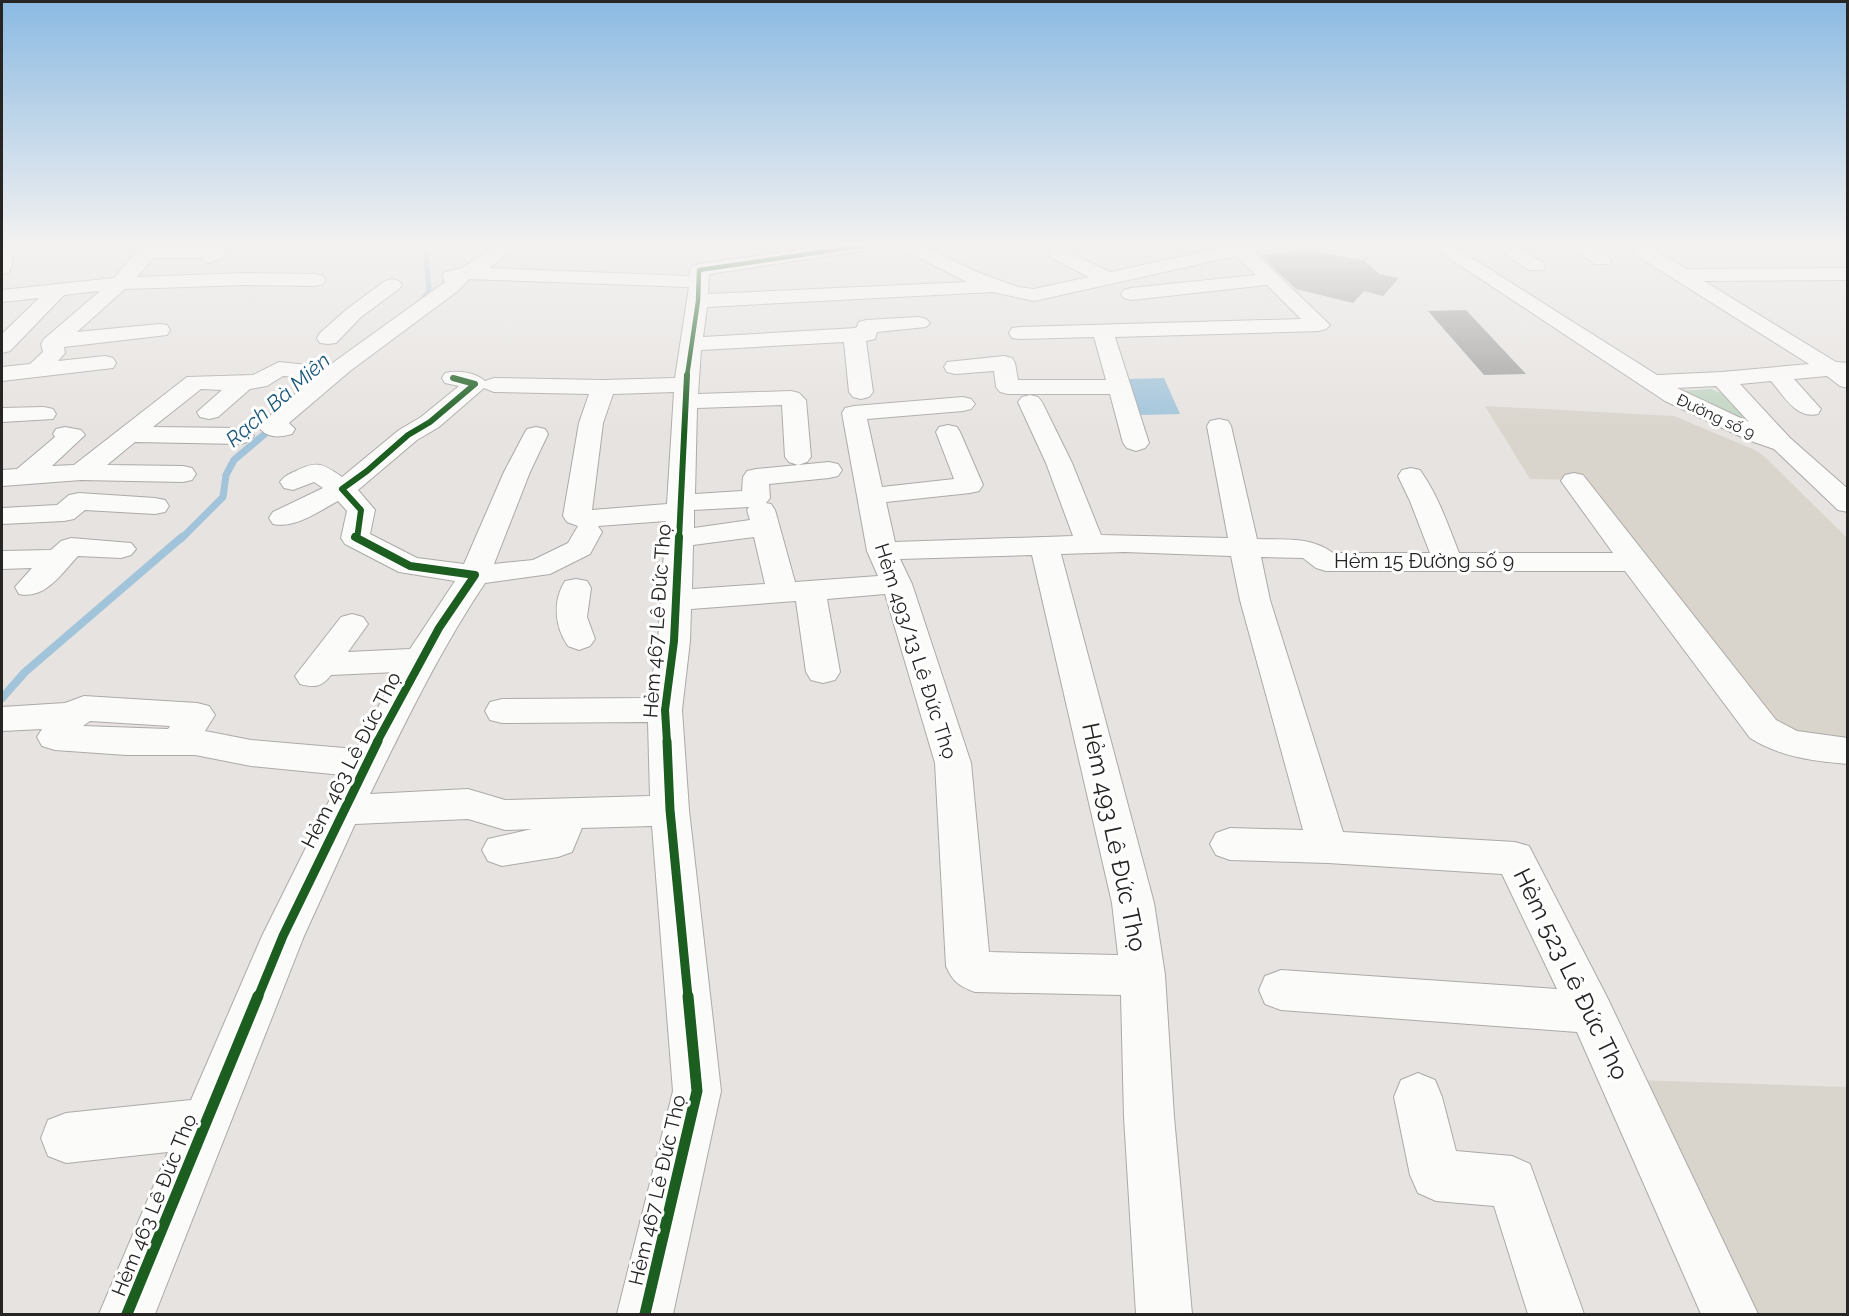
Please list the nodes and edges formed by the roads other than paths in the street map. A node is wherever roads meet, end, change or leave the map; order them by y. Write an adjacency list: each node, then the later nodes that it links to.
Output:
1 (41, 307): 24 (street)
2 (91, 307): 13 (street)
3 (363, 307): 20 (street)
4 (422, 307): 47 (street)
5 (696, 307): 22 (street, Hẻm 467 Lê Đức Thọ)
6 (1139, 307): 11 (street)
7 (1301, 307): 16 (street)
8 (1537, 307): 28 (street, Đường số 9)
9 (1737, 307): 30 (street)
10 (1245, 308): 11 (street)
11 (1142, 311): 16 (street)
12 (110, 321): 13 (street)
13 (75, 322): 23 (street)
14 (920, 323): 19 (street)
15 (159, 330): 23 (street)
16 (1157, 331): 17 (street)
17 (1103, 332): 18 (street); 38 (street)
18 (1020, 333)
19 (854, 335): 22 (street); 39 (street)
20 (328, 338)
21 (130, 343): 23 (street)
22 (691, 344): 40 (street, Hẻm 467 Lê Đức Thọ)
23 (54, 345): 27 (street)
24 (2, 346)
25 (105, 363): 27 (street)
26 (955, 367): 38 (street)
27 (38, 369): 31 (street)
28 (1653, 370): 34 (street, Đường số 9); 53 (street, Đường số 9)
29 (319, 371): 35 (street)
30 (1842, 372): 32 (street)
31 (2, 374)
32 (1777, 374): 34 (street); 42 (street)
33 (453, 378): 62 (street)
34 (1722, 379): 53 (street, Đường số 9)
35 (242, 383): 43 (street); 49 (street)
36 (494, 385): 37 (street)
37 (603, 387): 40 (street); 68 (street)
38 (1119, 387): 52 (street)
39 (861, 392)
40 (685, 393): 54 (street); 68 (street, Hẻm 467 Lê Đức Thọ)
41 (1030, 402): 72 (street)
42 (1809, 410)
43 (209, 412)
44 (44, 414): 45 (street)
45 (2, 415)
46 (1219, 426): 74 (street)
47 (283, 429)
48 (65, 434): 59 (street)
49 (129, 434): 51 (street); 56 (street)
50 (536, 434): 81 (street, Hẻm 463 Lê Đức Thọ)
51 (242, 436)
52 (1136, 443)
53 (1783, 444): 63 (street, Đường số 9)
54 (798, 457)
55 (829, 470): 68 (street)
56 (81, 472): 57 (street); 59 (street)
57 (183, 474)
58 (1411, 476): 79 (street)
59 (13, 477)
60 (1574, 481): 80 (street)
61 (293, 482): 62 (street)
62 (342, 489): 69 (street); 81 (street)
63 (1843, 495)
64 (871, 496): 64 (street, Hẻm 493/13 Lê Đức Thọ); 76 (street, Hẻm 493/13 Lê Đức Thọ)
65 (156, 506): 66 (street)
66 (32, 514): 67 (street); 71 (street)
67 (2, 516)
68 (680, 517): 85 (street); 86 (street, Hẻm 467 Lê Đức Thọ)
69 (283, 518)
70 (588, 532): 81 (street)
71 (2, 543)
72 (1090, 543): 73 (street, Hẻm 15 Đường số 9); 74 (street, Hẻm 15 Đường số 9)
73 (1044, 545): 76 (street, Hẻm 15 Đường số 9); 102 (street, Hẻm 493 Lê Đức Thọ)
74 (1245, 546): 79 (street, Hẻm 15 Đường số 9); 100 (street)
75 (121, 549): 77 (street)
76 (882, 550): 82 (street, Hẻm 493/13 Lê Đức Thọ)
77 (58, 559): 78 (street); 83 (street)
78 (2, 560)
79 (1448, 562): 80 (street, Hẻm 15 Đường số 9)
80 (1634, 562): 94 (street)
81 (475, 575): 89 (street, Hẻm 463 Lê Đức Thọ)
82 (897, 584): 85 (street); 102 (street, Hẻm 493/13 Lê Đức Thọ)
83 (30, 587)
84 (576, 588): 88 (street)
85 (796, 591): 86 (street); 90 (street)
86 (676, 600): 91 (street, Hẻm 467 Lê Đức Thọ)
87 (352, 624): 89 (street)
88 (579, 639)
89 (420, 660): 95 (street, Hẻm 463 Lê Đức Thọ)
90 (823, 672)
91 (665, 710): 92 (street); 97 (street, Hẻm 467 Lê Đức Thọ)
92 (502, 711)
93 (2, 719): 95 (street)
94 (1848, 751)
95 (368, 764): 96 (street, Hẻm 463 Lê Đức Thọ)
96 (343, 810): 98 (street); 106 (street, Hẻm 463 Lê Đức Thọ)
97 (670, 810): 98 (street); 109 (street, Hẻm 467 Lê Đức Thọ)
98 (567, 814): 101 (street)
99 (1230, 844): 100 (street)
100 (1328, 847): 104 (street, Hẻm 523 Lê Đức Thọ)
101 (501, 850)
102 (1143, 975): 110 (street, Hẻm 493 Lê Đức Thọ)
103 (1281, 990): 104 (street)
104 (1591, 1012): 112 (street, Hẻm 523 Lê Đức Thọ)
105 (1418, 1097): 111 (street)
106 (206, 1124): 107 (street); 108 (street, Hẻm 463 Lê Đức Thọ)
107 (66, 1138)
108 (127, 1314)
109 (645, 1314)
110 (1164, 1314)
111 (1556, 1314)
112 (1730, 1314)

